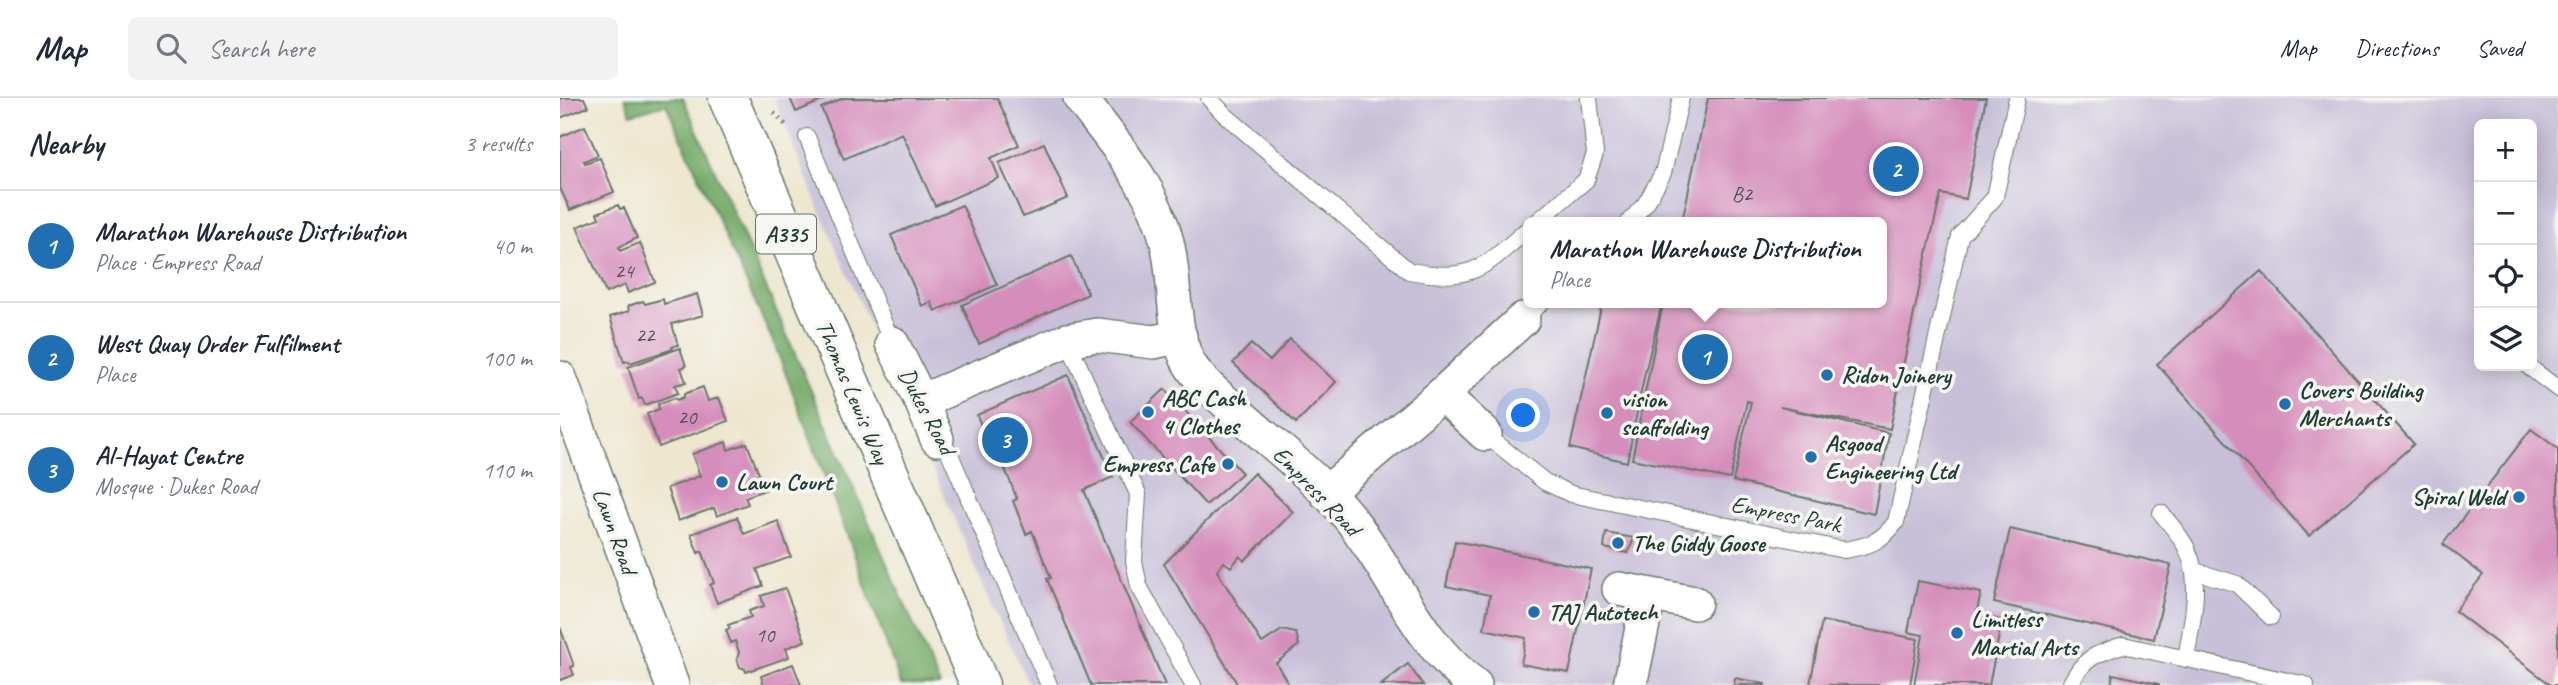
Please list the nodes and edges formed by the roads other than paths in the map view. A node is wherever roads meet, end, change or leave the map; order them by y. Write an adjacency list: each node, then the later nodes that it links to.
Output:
1 (728, 98): 30 (main road, Thomas Lewis Way / A335)
2 (1080, 98): 12 (street, Empress Road)
3 (1209, 98): 10 (lane)
4 (1589, 98): 8 (lane)
5 (1681, 98): 9 (lane)
6 (2017, 98): 20 (lane, Empress Park)
7 (807, 137): 14 (lane, Dukes Road)
8 (1543, 217)
9 (1633, 217)
10 (1523, 233)
11 (1532, 311): 18 (street)
12 (1180, 336): 13 (street); 22 (street, Empress Road)
13 (1067, 340): 19 (street); 32 (lane)
14 (892, 343): 19 (street, Dukes Road)
15 (2534, 371): 17 (lane)
16 (560, 377): 29 (street, Lawn Road)
17 (2558, 389)
18 (1442, 394): 20 (street); 22 (street)
19 (921, 401): 21 (street, Dukes Road)
20 (1485, 434)
21 (937, 439): 31 (lane, Dukes Road)
22 (1326, 493): 28 (street, Empress Road)
23 (2161, 513): 24 (lane)
24 (2194, 571): 26 (lane); 27 (lane)
25 (1695, 603): 33 (street)
26 (2271, 617)
27 (2186, 659): 34 (lane); 35 (lane)
28 (1470, 684)
29 (672, 685)
30 (980, 685)
31 (1049, 685)
32 (1193, 685)
33 (1630, 685)
34 (2070, 685)
35 (2306, 685)

